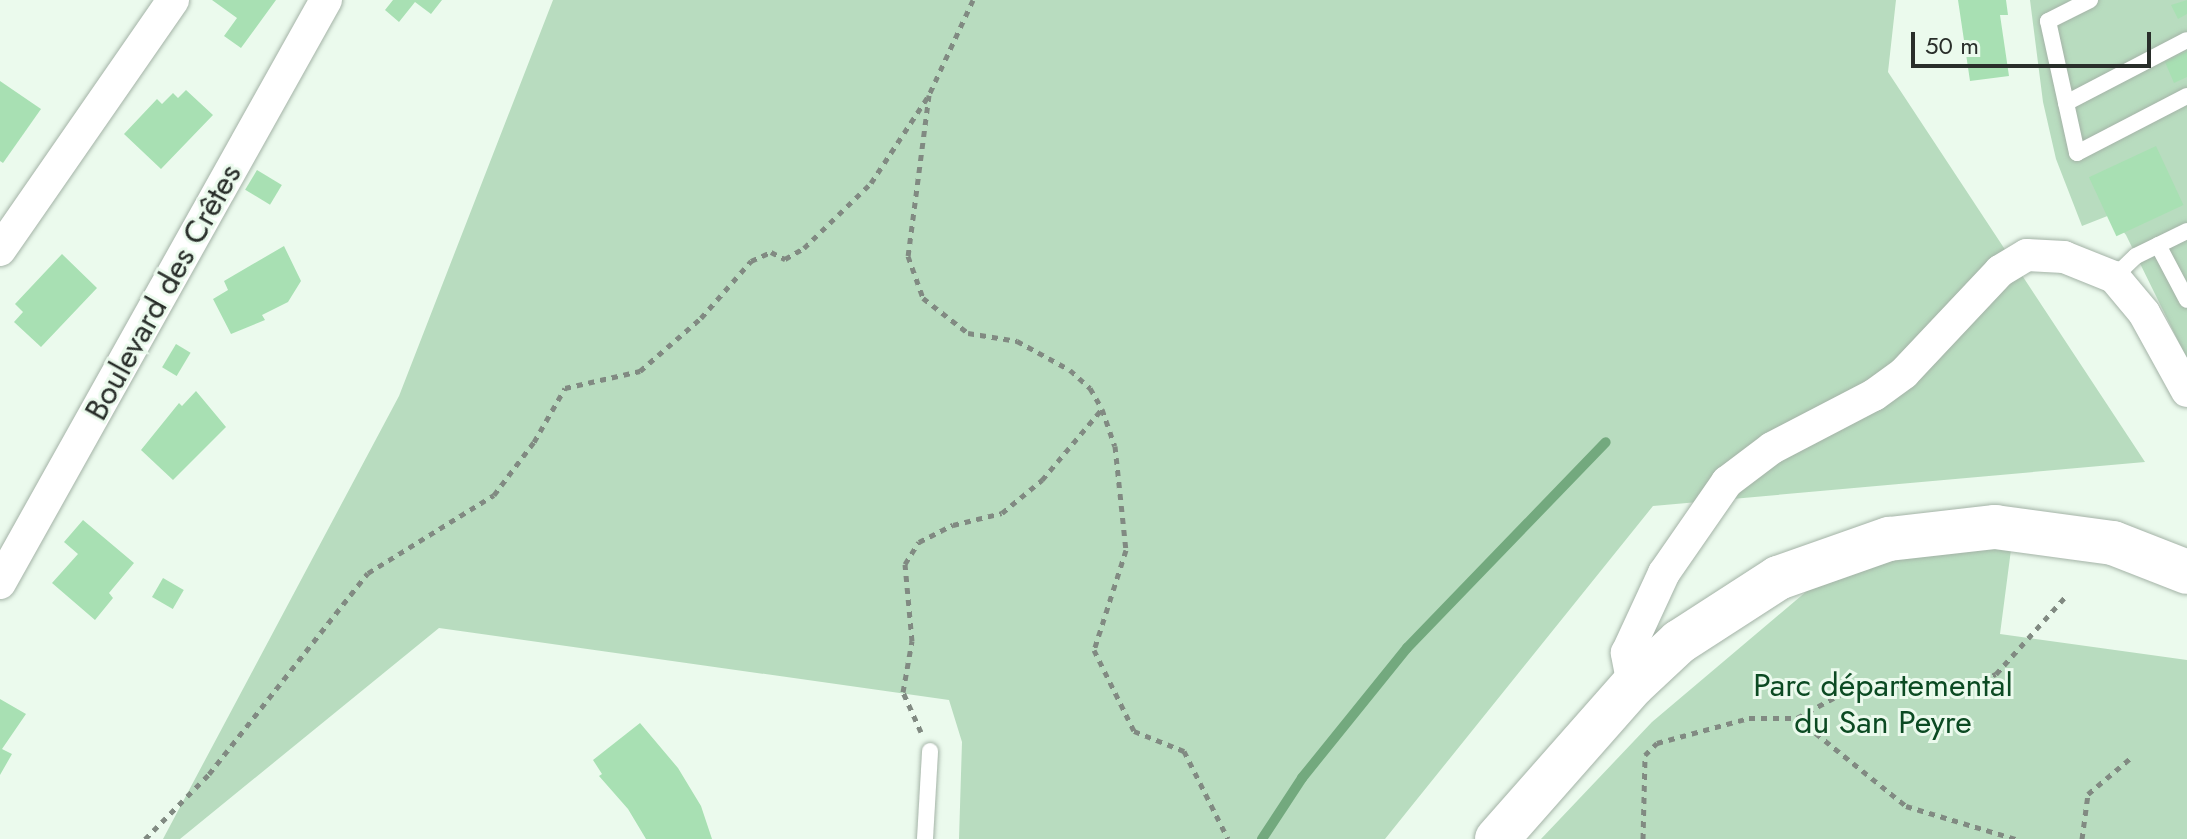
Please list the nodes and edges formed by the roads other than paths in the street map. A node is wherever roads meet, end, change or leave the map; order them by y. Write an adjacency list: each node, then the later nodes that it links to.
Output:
1 (173, 0): 9 (street)
2 (326, 0): 14 (street, Boulevard des Crêtes)
3 (2090, 0): 6 (lane)
4 (2187, 40): 6 (lane)
5 (2187, 96): 6 (lane)
6 (2066, 103)
7 (2187, 231): 8 (lane)
8 (2158, 245): 10 (lane); 11 (lane)
9 (0, 250)
10 (2114, 277): 12 (street); 15 (street)
11 (2187, 300)
12 (2187, 391)
13 (2187, 572): 15 (main road)
14 (0, 583)
15 (1633, 685): 18 (main road)
16 (930, 751): 17 (lane)
17 (925, 839)
18 (1497, 839)

